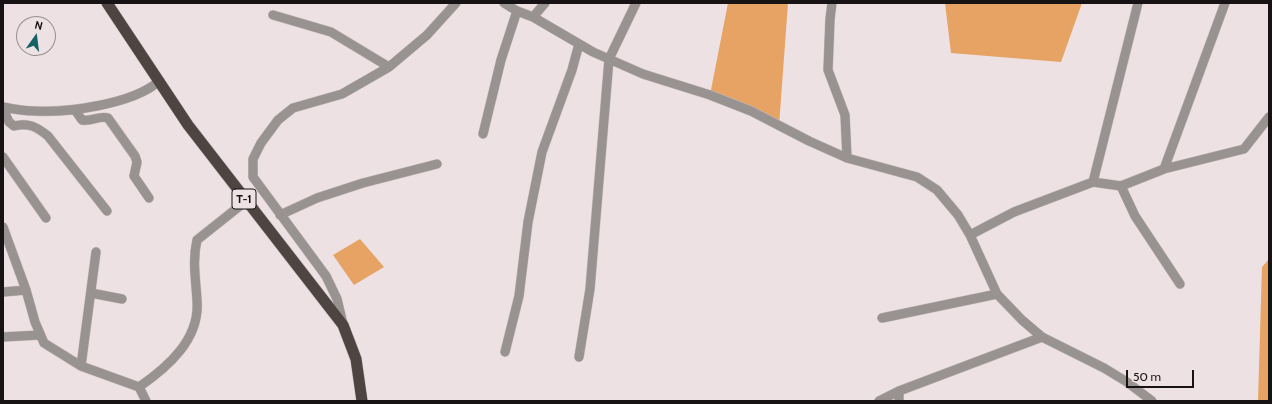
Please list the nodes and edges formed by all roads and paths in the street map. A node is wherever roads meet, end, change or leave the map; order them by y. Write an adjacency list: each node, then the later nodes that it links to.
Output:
1 (107, 3): 15 (highway, T-1)
2 (456, 3): 14 (street)
3 (504, 3): 9 (street)
4 (545, 3): 11 (street)
5 (636, 3): 13 (street)
6 (832, 3): 21 (street)
7 (1138, 3): 24 (street)
8 (1225, 3): 23 (street)
9 (517, 11): 11 (street); 19 (street)
10 (273, 15): 14 (street)
11 (533, 17): 12 (street)
12 (579, 44): 13 (street); 45 (street)
13 (609, 59): 21 (street); 46 (street)
14 (389, 68): 29 (street)
15 (158, 82): 17 (street); 27 (highway, T-1)
16 (3, 108): 17 (street); 28 (street)
17 (75, 110): 26 (street)
18 (1269, 117): 23 (street)
19 (483, 134)
20 (3, 157): 30 (street)
21 (848, 158): 32 (street)
22 (437, 164): 29 (street)
23 (1164, 169): 25 (street)
24 (1093, 182): 25 (street); 32 (street)
25 (1121, 186): 34 (street)
26 (149, 198)
27 (246, 201): 41 (highway, T-1); 48 (street)
28 (107, 211)
29 (280, 215): 41 (street)
30 (46, 218)
31 (3, 227): 35 (street)
32 (970, 235): 38 (street)
33 (96, 252): 37 (street)
34 (1180, 284)
35 (26, 290): 36 (street); 42 (street)
36 (3, 292)
37 (91, 293): 39 (street); 47 (street)
38 (997, 294): 40 (street); 44 (street)
39 (122, 299)
40 (882, 318)
41 (343, 325): 51 (highway, T-1)
42 (39, 335): 43 (street); 47 (street)
43 (3, 337)
44 (1042, 337): 49 (street); 54 (street)
45 (505, 352)
46 (579, 358)
47 (81, 366): 48 (street)
48 (139, 387): 50 (street)
49 (899, 391): 52 (street); 53 (street)
50 (146, 401)
51 (362, 401)
52 (879, 401)
53 (899, 401)
54 (1152, 401)

